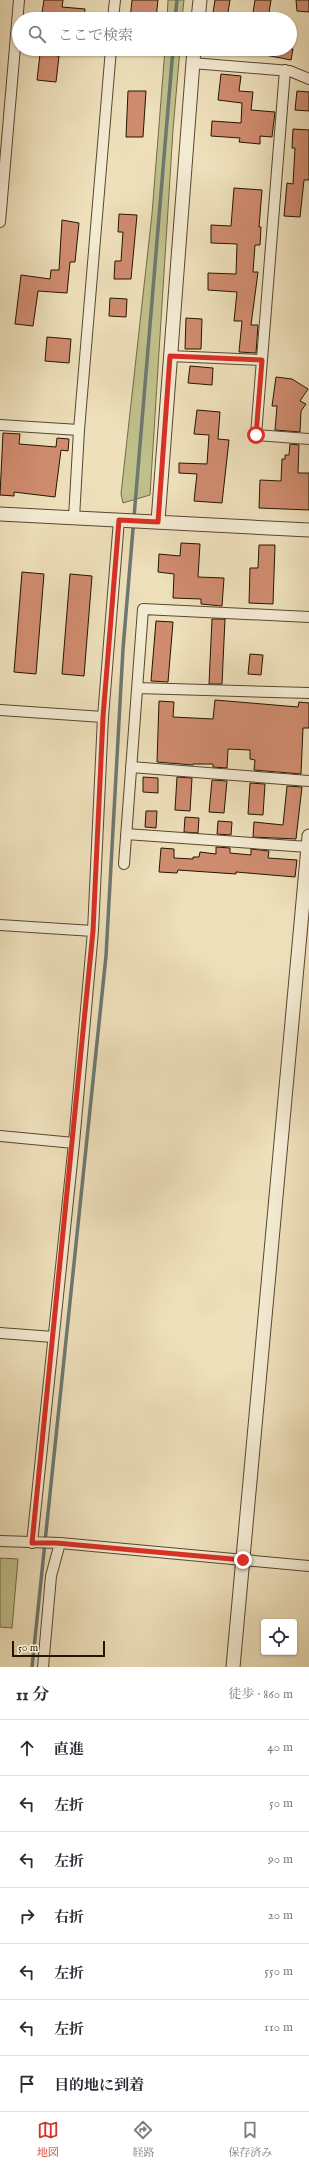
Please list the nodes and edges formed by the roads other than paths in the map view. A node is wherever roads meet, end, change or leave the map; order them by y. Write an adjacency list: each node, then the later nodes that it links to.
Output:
1 (20, 0): 4 (street)
2 (115, 0): 5 (street)
3 (200, 0): 6 (street)
4 (19, 12)
5 (114, 12)
6 (199, 12)
7 (14, 56): 13 (street)
8 (110, 56): 18 (street)
9 (193, 56): 10 (street)
10 (192, 63): 11 (street); 15 (street)
11 (285, 70): 12 (street); 16 (street)
12 (309, 80)
13 (1, 189): 14 (street)
14 (0, 222)
15 (170, 356): 16 (street); 23 (street)
16 (262, 360): 19 (street)
17 (0, 425): 18 (street)
18 (79, 430): 21 (street)
19 (309, 439)
20 (0, 514): 21 (street)
21 (74, 518): 22 (street)
22 (122, 520): 23 (street); 29 (street)
23 (158, 522): 24 (street)
24 (309, 530)
25 (309, 617): 26 (street)
26 (137, 688): 27 (street); 30 (street)
27 (309, 693)
28 (0, 710): 29 (street)
29 (103, 717): 36 (street)
30 (131, 767): 31 (street); 32 (street)
31 (309, 780)
32 (126, 834): 33 (street); 34 (street)
33 (308, 842): 44 (street)
34 (124, 864)
35 (0, 925): 36 (street)
36 (93, 931): 38 (street)
37 (0, 1136): 38 (street)
38 (74, 1142): 40 (street)
39 (0, 1334): 40 (street)
40 (53, 1336): 42 (street)
41 (0, 1541): 42 (street)
42 (34, 1543): 43 (street)
43 (58, 1543): 44 (street); 46 (street)
44 (243, 1560): 45 (street); 47 (street)
45 (309, 1566)
46 (42, 1667)
47 (233, 1667)

